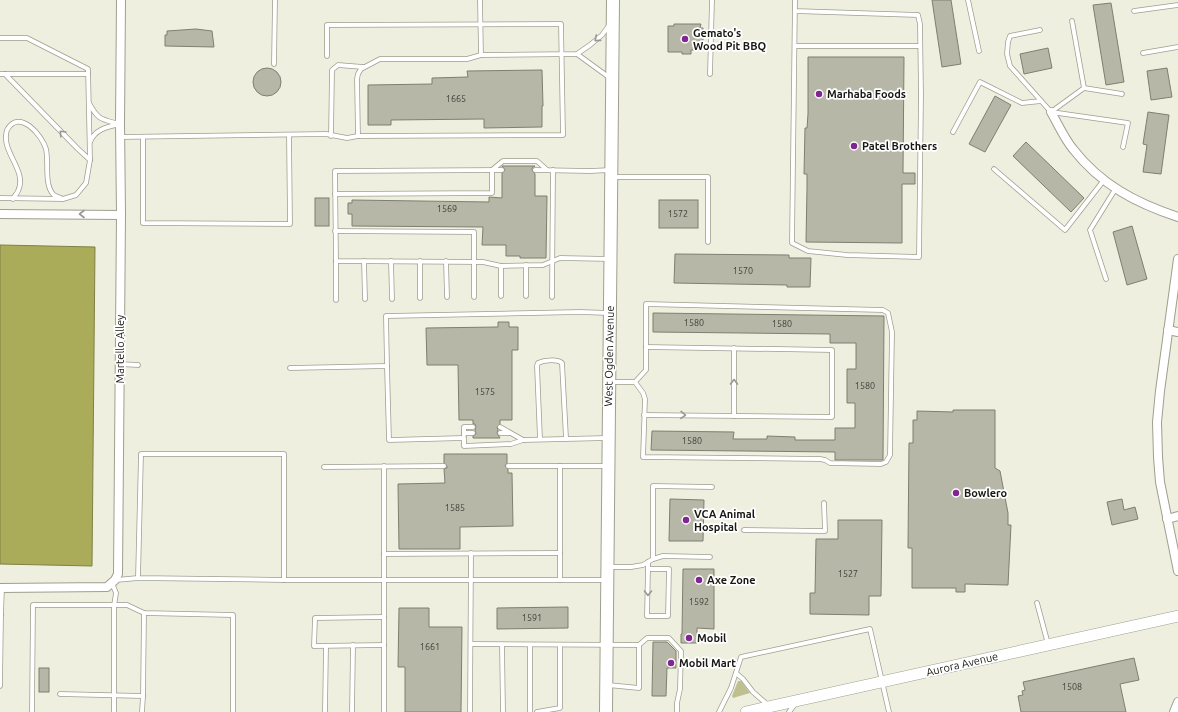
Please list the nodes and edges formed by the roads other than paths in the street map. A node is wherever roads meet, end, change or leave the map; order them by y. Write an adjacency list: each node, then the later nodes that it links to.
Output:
1 (121, 0): 36 (street, Martello Alley)
2 (276, 0): 25 (lane)
3 (480, 0): 13 (lane)
4 (613, 0): 11 (main road, West Ogden Avenue)
5 (712, 0): 29 (lane)
6 (795, 0): 9 (lane)
7 (968, 0): 19 (lane)
8 (1178, 5): 10 (lane)
9 (795, 11): 16 (lane); 17 (lane)
10 (1134, 11)
11 (612, 20): 22 (lane, one-way to 22); 30 (main road, West Ogden Avenue)
12 (1072, 21): 31 (lane)
13 (480, 24): 21 (lane); 23 (lane); 24 (lane)
14 (1040, 30): 34 (lane)
15 (0, 38): 28 (lane)
16 (795, 46): 17 (lane); 17 (lane)
17 (920, 46)
18 (1178, 47): 20 (lane)
19 (979, 51)
20 (1143, 53)
21 (561, 54): 22 (lane); 23 (lane); 40 (lane)
22 (577, 54): 30 (lane)
23 (481, 55): 26 (lane)
24 (327, 56)
25 (274, 64)
26 (364, 67): 39 (lane); 40 (lane)
27 (2, 74): 28 (lane); 45 (lane, one-way to 27)
28 (88, 74): 33 (lane)
29 (710, 74)
30 (612, 79): 52 (main road, West Ogden Avenue)
31 (1084, 88): 32 (lane); 35 (lane)
32 (1122, 94)
33 (89, 101): 36 (lane); 43 (lane)
34 (1041, 101): 35 (lane); 37 (lane)
35 (1051, 112): 44 (lane); 53 (street)
36 (120, 124): 41 (street, Martello Alley); 43 (lane)
37 (953, 132)
38 (290, 135): 39 (lane); 42 (lane); 42 (lane)
39 (331, 136): 40 (lane)
40 (358, 136)
41 (120, 137): 42 (lane); 60 (street, Martello Alley)
42 (143, 137)
43 (89, 147): 45 (lane)
44 (1123, 147)
45 (90, 160): 58 (lane)
46 (994, 169): 53 (lane)
47 (492, 170): 48 (lane); 50 (lane); 55 (lane); 55 (lane)
48 (502, 170)
49 (535, 170): 50 (lane)
50 (547, 170): 51 (lane)
51 (553, 170): 52 (lane); 72 (lane)
52 (611, 173): 63 (lane); 64 (main road, West Ogden Avenue)
53 (1104, 180): 54 (street)
54 (1116, 188): 61 (street); 75 (lane)
55 (335, 194): 62 (lane)
56 (0, 198): 57 (lane)
57 (13, 199): 58 (lane); 58 (lane)
58 (63, 199)
59 (0, 214): 60 (street, one-way to 59)
60 (121, 215): 90 (street, Martello Alley)
61 (1178, 217)
62 (335, 231): 66 (lane); 71 (lane)
63 (708, 242)
64 (610, 259): 72 (lane); 85 (main road, West Ogden Avenue)
65 (1178, 259): 86 (street)
66 (336, 261): 67 (lane); 84 (lane)
67 (364, 261): 68 (lane); 82 (lane)
68 (391, 261): 69 (lane); 83 (lane)
69 (420, 261): 70 (lane); 81 (lane)
70 (446, 261): 71 (lane); 80 (lane)
71 (474, 261): 74 (lane); 76 (lane)
72 (552, 261): 73 (lane); 79 (lane)
73 (526, 265): 74 (lane); 78 (lane)
74 (501, 266): 77 (lane)
75 (1106, 279)
76 (474, 296)
77 (501, 296)
78 (526, 296)
79 (552, 296)
80 (447, 297)
81 (420, 298)
82 (365, 299)
83 (392, 299)
84 (336, 300)
85 (610, 313): 92 (lane); 94 (main road, West Ogden Avenue)
86 (1168, 330): 87 (street); 117 (street)
87 (1178, 332)
88 (646, 347): 89 (lane); 95 (lane); 96 (lane)
89 (734, 348): 97 (lane, one-way to 89); 97 (lane)
90 (120, 364): 91 (lane); 133 (street, Martello Alley)
91 (138, 365)
92 (387, 366): 93 (lane); 103 (lane)
93 (290, 368)
94 (609, 382): 95 (lane); 105 (main road, West Ogden Avenue)
95 (635, 382): 96 (lane)
96 (644, 415): 97 (lane, one-way to 97)
97 (734, 416)
98 (472, 427): 103 (lane)
99 (500, 427): 102 (lane)
100 (472, 433): 103 (lane)
101 (500, 433): 102 (lane)
102 (510, 433): 107 (lane)
103 (464, 436): 107 (lane)
104 (566, 438): 105 (lane); 106 (lane); 106 (lane)
105 (608, 438): 113 (main road, West Ogden Avenue)
106 (540, 439): 107 (lane)
107 (523, 440)
108 (324, 466): 109 (lane)
109 (384, 466): 110 (lane); 120 (lane)
110 (444, 466)
111 (508, 466): 112 (lane)
112 (560, 466): 113 (lane); 119 (lane)
113 (608, 466): 125 (main road, West Ogden Avenue)
114 (712, 487): 123 (lane)
115 (824, 503): 118 (lane)
116 (1178, 516): 117 (street)
117 (1167, 519): 127 (street)
118 (744, 530)
119 (560, 553): 121 (lane); 131 (lane)
120 (384, 554): 121 (lane); 134 (lane)
121 (471, 554): 130 (lane)
122 (710, 557): 123 (lane)
123 (653, 559): 124 (lane)
124 (648, 562): 125 (lane); 126 (lane)
125 (607, 567): 132 (main road, West Ogden Avenue)
126 (648, 569): 126 (lane, one-way to 126)
127 (1178, 571)
128 (138, 578): 129 (lane); 129 (lane); 133 (lane)
129 (284, 580): 134 (lane)
130 (471, 580): 131 (lane); 134 (lane); 142 (lane)
131 (560, 580): 132 (lane)
132 (607, 580): 151 (main road, West Ogden Avenue)
133 (114, 581): 135 (street); 137 (lane)
134 (384, 581): 141 (lane)
135 (1, 588): 139 (lane)
136 (1037, 602): 144 (lane)
137 (114, 606): 138 (lane); 158 (lane); 163 (lane)
138 (144, 613): 159 (lane); 166 (lane)
139 (1, 615): 152 (lane)
140 (1178, 616): 144 (main road, Aurora Avenue)
141 (384, 617): 146 (lane); 150 (lane)
142 (471, 644): 143 (lane); 170 (lane)
143 (502, 644): 147 (lane); 171 (lane)
144 (1048, 644): 154 (main road, Aurora Avenue)
145 (353, 645): 146 (lane); 150 (lane); 168 (lane)
146 (384, 645): 169 (lane)
147 (530, 645): 148 (lane); 172 (lane)
148 (560, 645): 151 (lane); 173 (lane)
149 (639, 645): 151 (lane); 155 (lane); 175 (lane)
150 (326, 646): 167 (lane)
151 (606, 646): 155 (main road, West Ogden Avenue)
152 (0, 672): 156 (lane)
153 (736, 673): 154 (lane); 162 (lane); 176 (lane)
154 (881, 682): 160 (main road, Aurora Avenue); 179 (lane)
155 (606, 685): 174 (main road, West Ogden Avenue)
156 (0, 686)
157 (60, 694): 158 (lane)
158 (114, 696): 159 (lane); 164 (lane)
159 (143, 696): 165 (lane)
160 (799, 700): 162 (main road, Aurora Avenue); 178 (lane)
161 (1178, 702): 180 (street)
162 (770, 707): 177 (main road, Aurora Avenue)
163 (32, 712)
164 (114, 712)
165 (142, 712)
166 (233, 712)
167 (324, 712)
168 (352, 712)
169 (384, 712)
170 (470, 712)
171 (503, 712)
172 (530, 712)
173 (537, 712)
174 (606, 712)
175 (678, 712)
176 (719, 712)
177 (746, 712)
178 (788, 712)
179 (889, 712)
180 (1174, 712)

